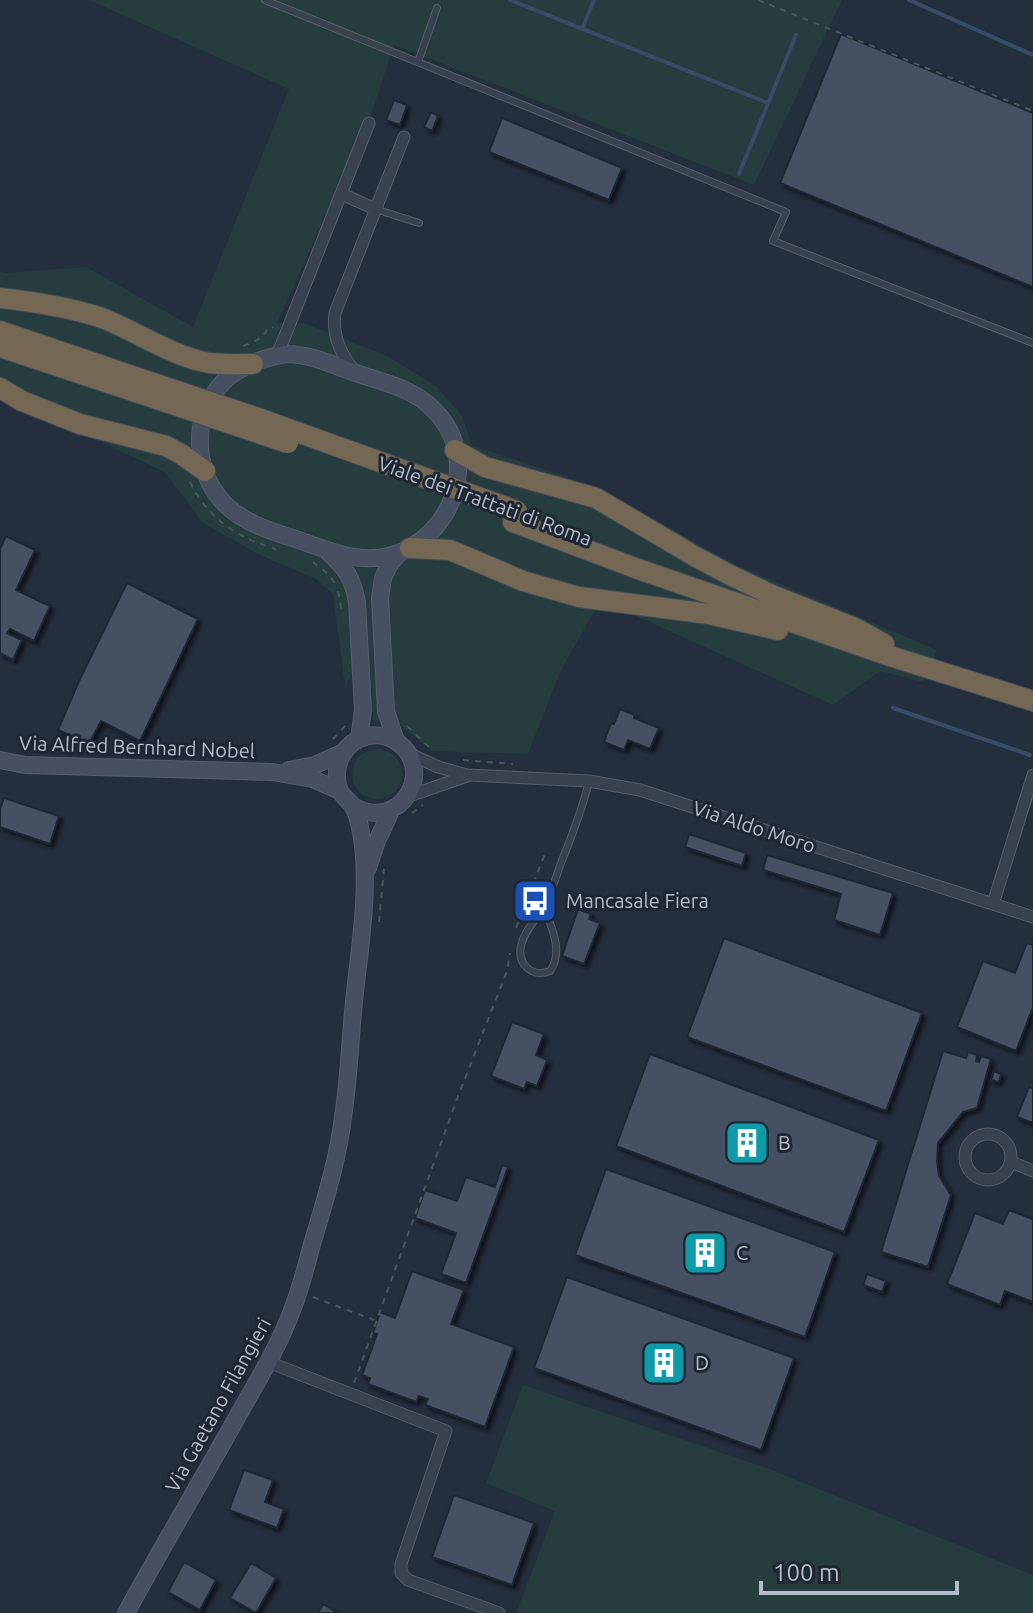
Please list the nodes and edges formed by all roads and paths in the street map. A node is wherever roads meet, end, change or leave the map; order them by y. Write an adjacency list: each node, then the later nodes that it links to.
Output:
1 (265, 0): 4 (lane)
2 (758, 0): 5 (path)
3 (437, 8): 4 (lane)
4 (418, 62): 13 (lane)
5 (1033, 111)
6 (369, 123): 8 (street)
7 (404, 137): 9 (street)
8 (342, 194): 9 (street); 15 (street)
9 (375, 209): 10 (lane); 17 (street)
10 (419, 223)
11 (0, 298): 16 (highway)
12 (0, 331): 18 (highway, Viale dei Trattati di Roma)
13 (1033, 343)
14 (0, 347): 18 (highway, Viale dei Trattati di Roma)
15 (277, 356): 16 (street); 17 (street)
16 (253, 364): 21 (street)
17 (355, 373): 20 (street)
18 (138, 385): 26 (highway, Viale dei Trattati di Roma, bridge)
19 (0, 388): 21 (highway)
20 (455, 450): 23 (street); 26 (highway)
21 (196, 474): 22 (path); 24 (street)
22 (279, 550)
23 (404, 551): 24 (street); 26 (highway); 27 (street)
24 (319, 556): 25 (path); 30 (street)
25 (342, 616)
26 (894, 653): 28 (highway, Viale dei Trattati di Roma)
27 (385, 698): 32 (street); 33 (path)
28 (1033, 701)
29 (346, 724): 31 (path)
30 (359, 739): 31 (street); 32 (street)
31 (339, 745): 35 (street, Via Alfred Bernhard Nobel); 39 (street)
32 (402, 747): 36 (street, Via Aldo Moro); 40 (street)
33 (435, 753)
34 (0, 760): 35 (street, Via Alfred Bernhard Nobel)
35 (272, 772): 39 (street, Via Alfred Bernhard Nobel)
36 (467, 775): 38 (street, Via Aldo Moro); 40 (street, Via Aldo Moro)
37 (1033, 775): 49 (street)
38 (589, 781): 48 (lane); 49 (street, Via Aldo Moro)
39 (340, 791): 42 (street)
40 (409, 796): 43 (street)
41 (430, 801): 43 (path)
42 (353, 806): 43 (street); 45 (street, Via Gaetano Filangieri)
43 (400, 812): 45 (street, Via Gaetano Filangieri)
44 (546, 851): 47 (path)
45 (366, 874): 58 (street, Via Gaetano Filangieri)
46 (526, 883): 47 (path)
47 (532, 886): 48 (path); 52 (path)
48 (550, 893): 50 (lane)
49 (993, 904): 51 (street, Via Aldo Moro)
50 (544, 906): 50 (lane)
51 (1033, 917)
52 (517, 927)
53 (510, 952): 57 (path)
54 (1011, 1162): 54 (street); 55 (street)
55 (1033, 1171)
56 (308, 1295): 57 (path)
57 (376, 1320): 59 (path)
58 (268, 1362): 59 (street); 60 (street, Via Gaetano Filangieri)
59 (350, 1394): 61 (street)
60 (126, 1613)
61 (499, 1613)

